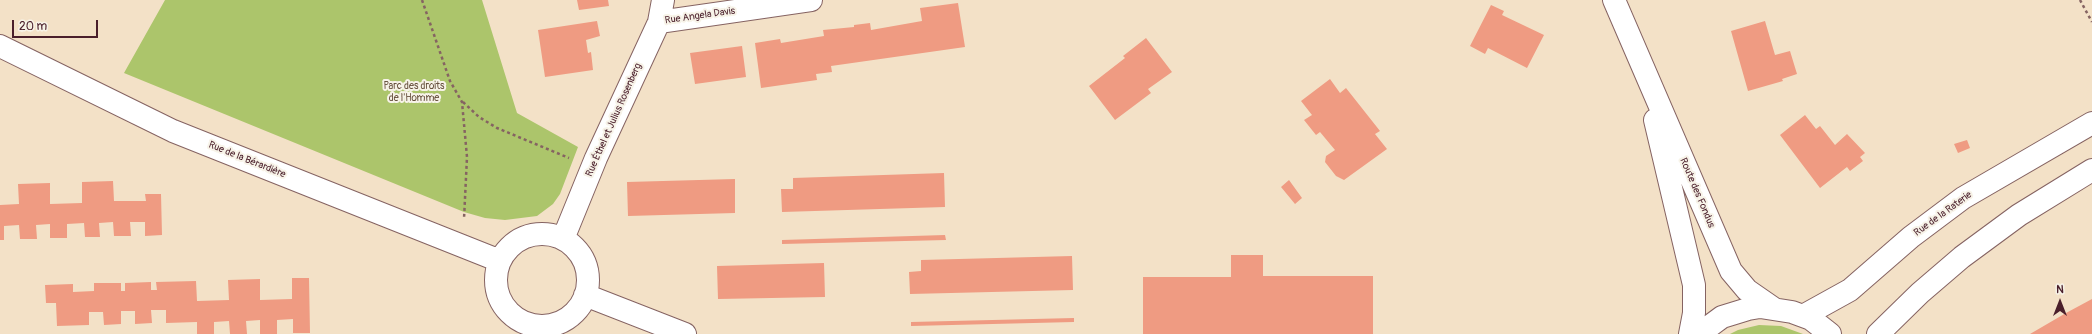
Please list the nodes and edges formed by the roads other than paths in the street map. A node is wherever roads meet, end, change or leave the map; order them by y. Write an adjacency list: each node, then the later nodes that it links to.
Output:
1 (663, 0): 4 (street, Rue Éthel et Julius Rosenberg)
2 (811, 0): 4 (street, Rue Angela Davis)
3 (1614, 0): 6 (street, Route des Fondus)
4 (660, 22): 9 (street, Rue Éthel et Julius Rosenberg)
5 (0, 46): 10 (street, Rue de la Bérardière)
6 (1641, 63): 12 (street, Route des Fondus); 16 (street, Route des Fondus)
7 (2092, 123): 13 (street, Rue de la Raterie)
8 (2092, 170): 19 (street)
9 (563, 239): 10 (street); 11 (street)
10 (500, 261): 14 (street)
11 (585, 295): 14 (street); 15 (street)
12 (1773, 308): 13 (street); 17 (street)
13 (1803, 316): 18 (street)
14 (521, 328)
15 (684, 334)
16 (1690, 334)
17 (1699, 334)
18 (1830, 334)
19 (1878, 334)

